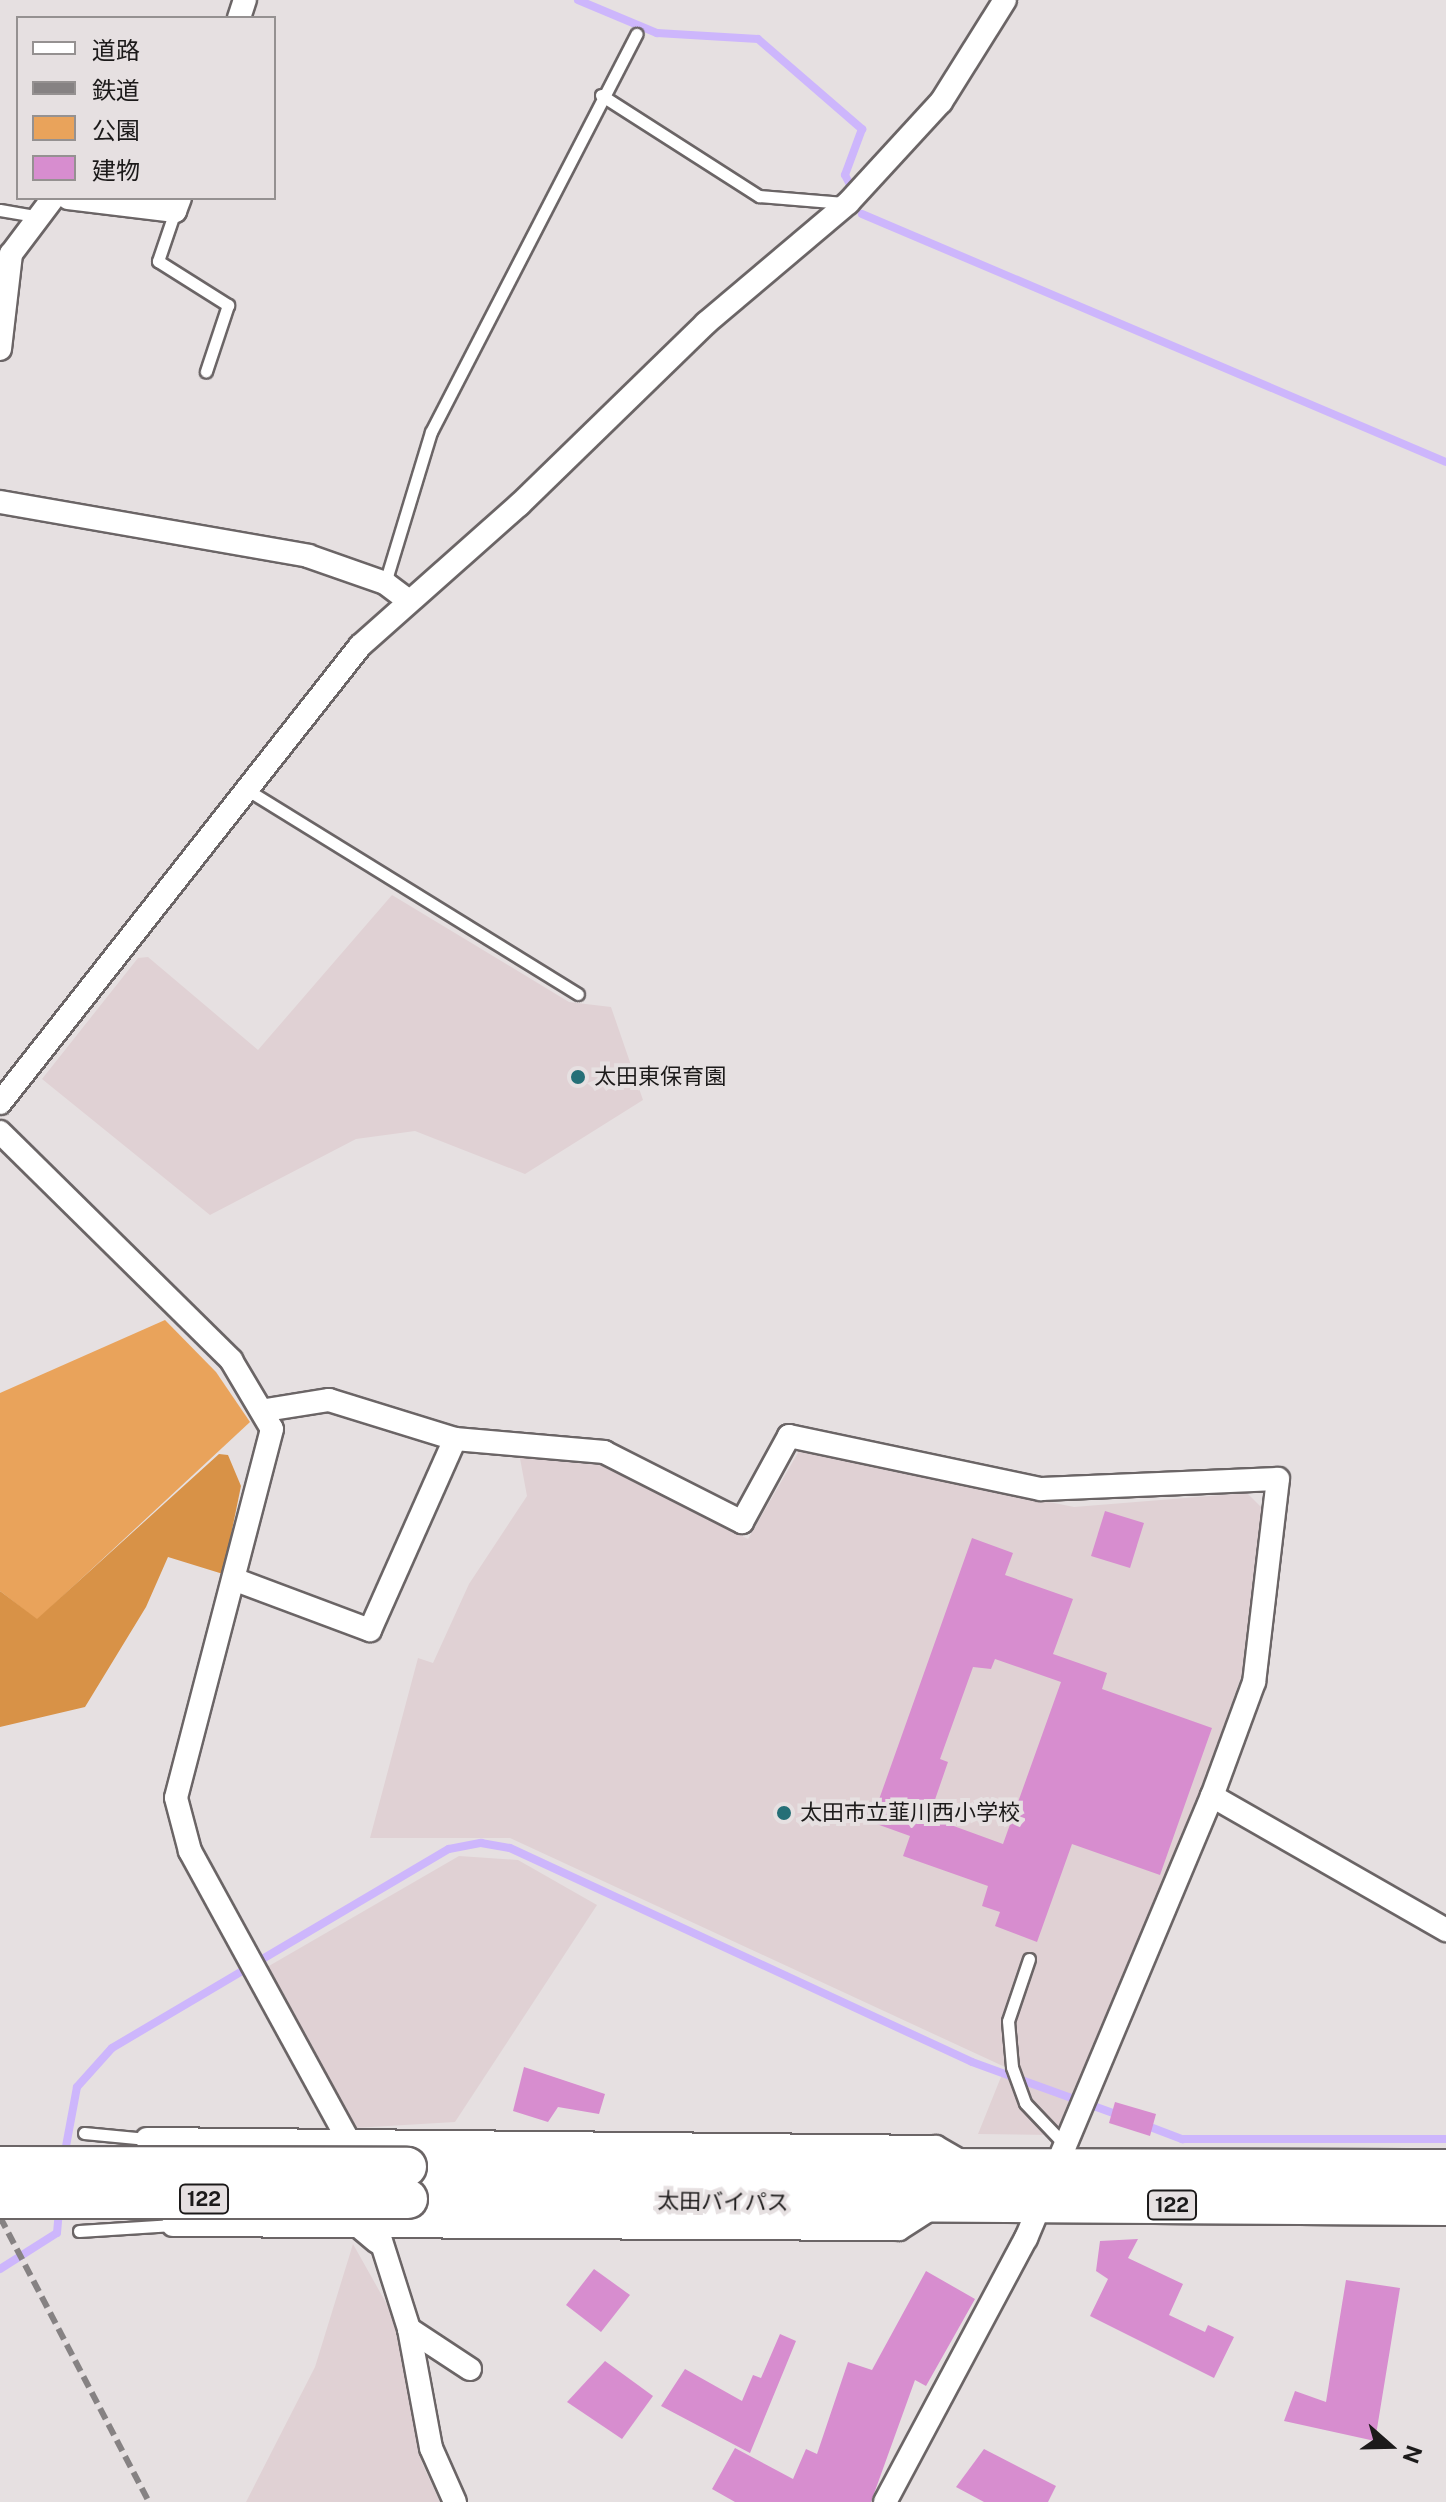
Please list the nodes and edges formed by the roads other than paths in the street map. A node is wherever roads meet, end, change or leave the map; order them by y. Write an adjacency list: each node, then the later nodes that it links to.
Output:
1 (1005, 0): 5 (street)
2 (636, 34): 3 (lane)
3 (601, 95): 5 (lane); 12 (lane)
4 (104, 200): 6 (street)
5 (848, 203): 13 (street)
6 (177, 204): 10 (lane)
7 (47, 208): 8 (lane); 9 (street)
8 (0, 210)
9 (0, 349)
10 (206, 371)
11 (0, 502): 12 (street)
12 (385, 583): 13 (street)
13 (409, 601): 14 (street)
14 (246, 788): 15 (lane); 16 (street)
15 (578, 994)
16 (0, 1103)
17 (0, 1132): 18 (street)
18 (266, 1410): 19 (street); 20 (street)
19 (455, 1439): 20 (street); 21 (street)
20 (236, 1580): 26 (street)
21 (1212, 1796): 22 (street); 27 (street)
22 (1446, 1930)
23 (1029, 1959): 27 (lane)
24 (84, 2133): 25 (lane)
25 (147, 2139): 26 (street)
26 (349, 2142): 30 (street); 38 (street)
27 (1060, 2158): 29 (highway, 太田バイパス / 122); 30 (highway, 太田バイパス / 122); 34 (street)
28 (0, 2166): 31 (highway, 太田バイパス / 122, bridge)
29 (1446, 2169)
30 (973, 2170): 31 (highway, 太田バイパス / 122)
31 (408, 2183): 32 (highway, 太田バイパス / 122, bridge); 33 (highway, 太田バイパス / 122)
32 (0, 2199)
33 (939, 2204): 34 (highway, 太田バイパス / 122); 38 (street)
34 (1040, 2205): 35 (highway, 太田バイパス / 122); 42 (street)
35 (1446, 2206)
36 (173, 2225): 37 (lane); 38 (street)
37 (79, 2231)
38 (370, 2231): 39 (street)
39 (409, 2329): 40 (street); 41 (street)
40 (470, 2369)
41 (455, 2502)
42 (885, 2502)

